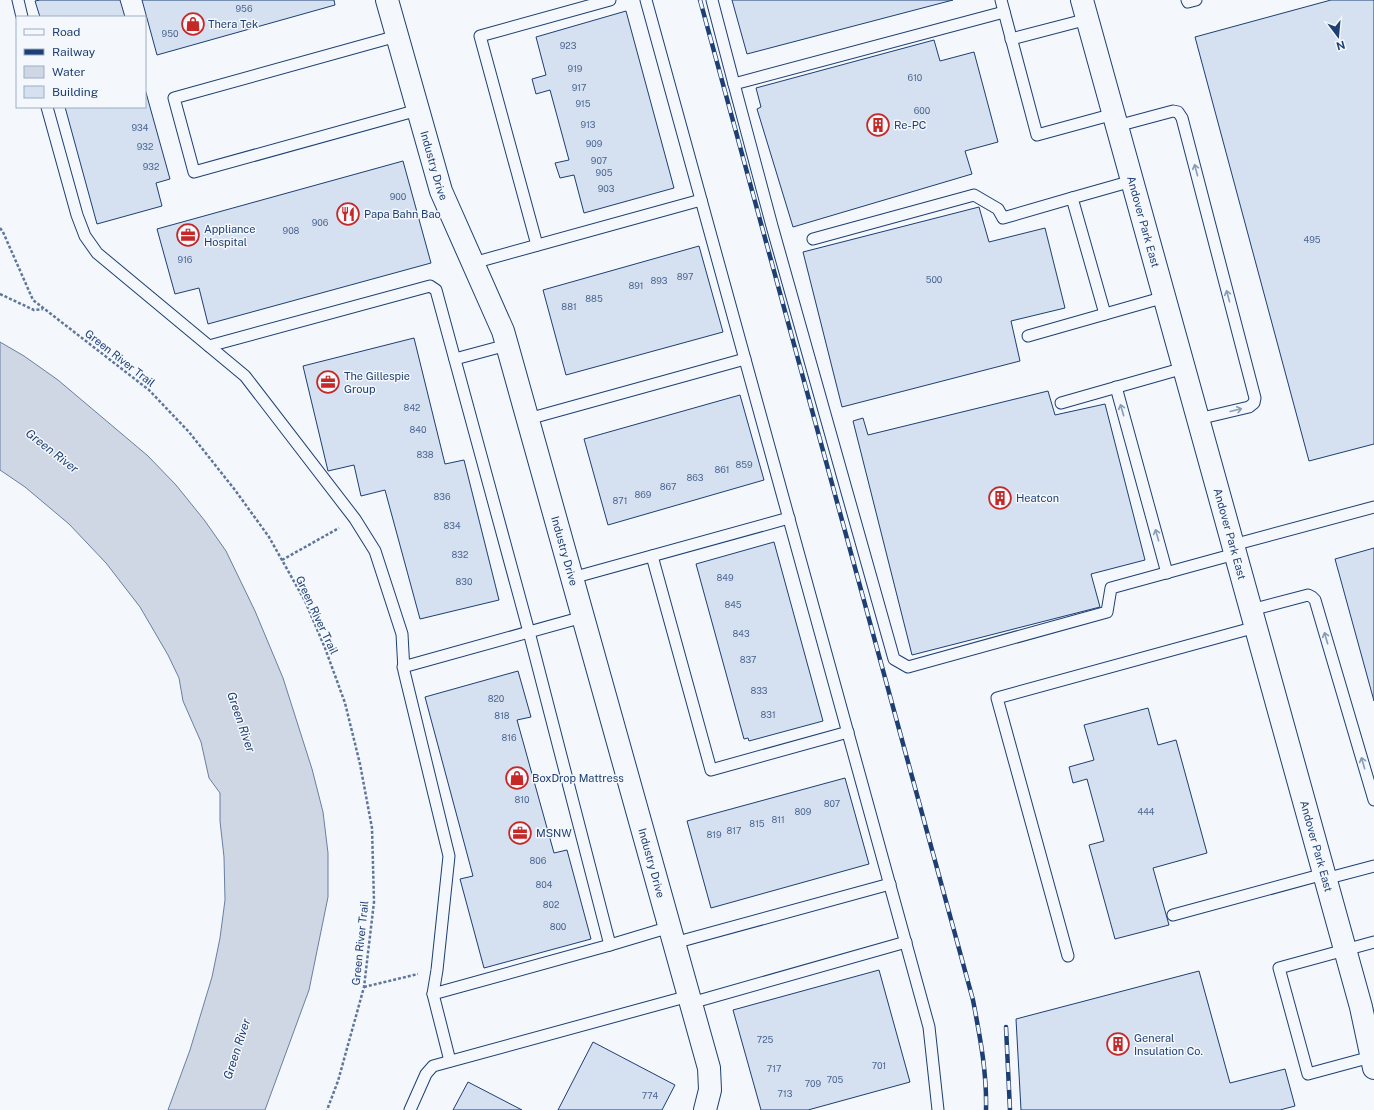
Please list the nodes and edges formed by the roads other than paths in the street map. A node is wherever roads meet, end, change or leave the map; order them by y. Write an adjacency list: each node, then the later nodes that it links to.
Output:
1 (18, 0): 11 (lane)
2 (387, 0): 12 (street, Industry Drive)
3 (610, 0): 22 (lane)
4 (646, 0): 20 (lane)
5 (712, 0): 14 (lane)
6 (1000, 0): 10 (lane)
7 (1187, 0): 8 (lane)
8 (1196, 0)
9 (1085, 9): 13 (lane); 17 (street, Andover Park East)
10 (1004, 12): 13 (lane); 14 (lane)
11 (22, 16)
12 (397, 36): 16 (street, Industry Drive); 16 (lane)
13 (1011, 39): 17 (lane)
14 (734, 84): 40 (lane)
15 (47, 108): 28 (lane)
16 (418, 110): 23 (street, Industry Drive)
17 (1116, 120): 18 (street, Andover Park East); 35 (lane, one-way to 17)
18 (1132, 181): 19 (lane); 24 (street, Andover Park East)
19 (1072, 198): 21 (lane); 25 (lane)
20 (701, 200): 22 (lane); 30 (lane)
21 (813, 238)
22 (537, 245): 23 (lane)
23 (473, 263): 27 (street, Industry Drive)
24 (1164, 297): 25 (lane); 31 (street, Andover Park East)
25 (1105, 314): 26 (lane)
26 (1028, 336)
27 (507, 345): 29 (lane); 34 (street, Industry Drive)
28 (209, 346): 29 (lane); 45 (lane)
29 (455, 359): 44 (lane)
30 (745, 359): 34 (lane); 37 (lane)
31 (1184, 368): 32 (lane); 35 (street, Andover Park East)
32 (1116, 387): 33 (lane); 40 (lane, one-way to 32)
33 (1061, 403)
34 (528, 419): 41 (street, Industry Drive)
35 (1198, 419): 38 (street, Andover Park East)
36 (1374, 507): 38 (lane)
37 (789, 518): 39 (lane); 46 (lane)
38 (1234, 549): 40 (lane); 43 (street, Andover Park East)
39 (652, 556): 41 (lane); 46 (lane)
40 (1168, 573)
41 (572, 578): 42 (street, Industry Drive)
42 (583, 617): 44 (lane); 52 (street, Industry Drive)
43 (1253, 619): 47 (lane, one-way to 43); 49 (street, Andover Park East); 57 (lane)
44 (529, 632): 45 (lane); 55 (lane)
45 (404, 667): 58 (lane)
46 (848, 732): 50 (lane)
47 (1374, 800)
48 (1374, 866): 49 (lane)
49 (1324, 876): 51 (lane); 56 (street, Andover Park East)
50 (890, 884): 52 (lane); 53 (lane)
51 (1173, 914)
52 (672, 935): 55 (lane); 59 (street, Industry Drive)
53 (906, 942): 59 (lane); 64 (lane)
54 (1374, 942): 56 (lane)
55 (610, 945): 58 (lane)
56 (1345, 950): 61 (street, Andover Park East); 61 (lane)
57 (1068, 956)
58 (433, 994): 60 (lane)
59 (690, 1000): 60 (lane); 63 (street, Industry Drive)
60 (450, 1062): 62 (lane)
61 (1373, 1063)
62 (410, 1110)
63 (705, 1110)
64 (938, 1110)

